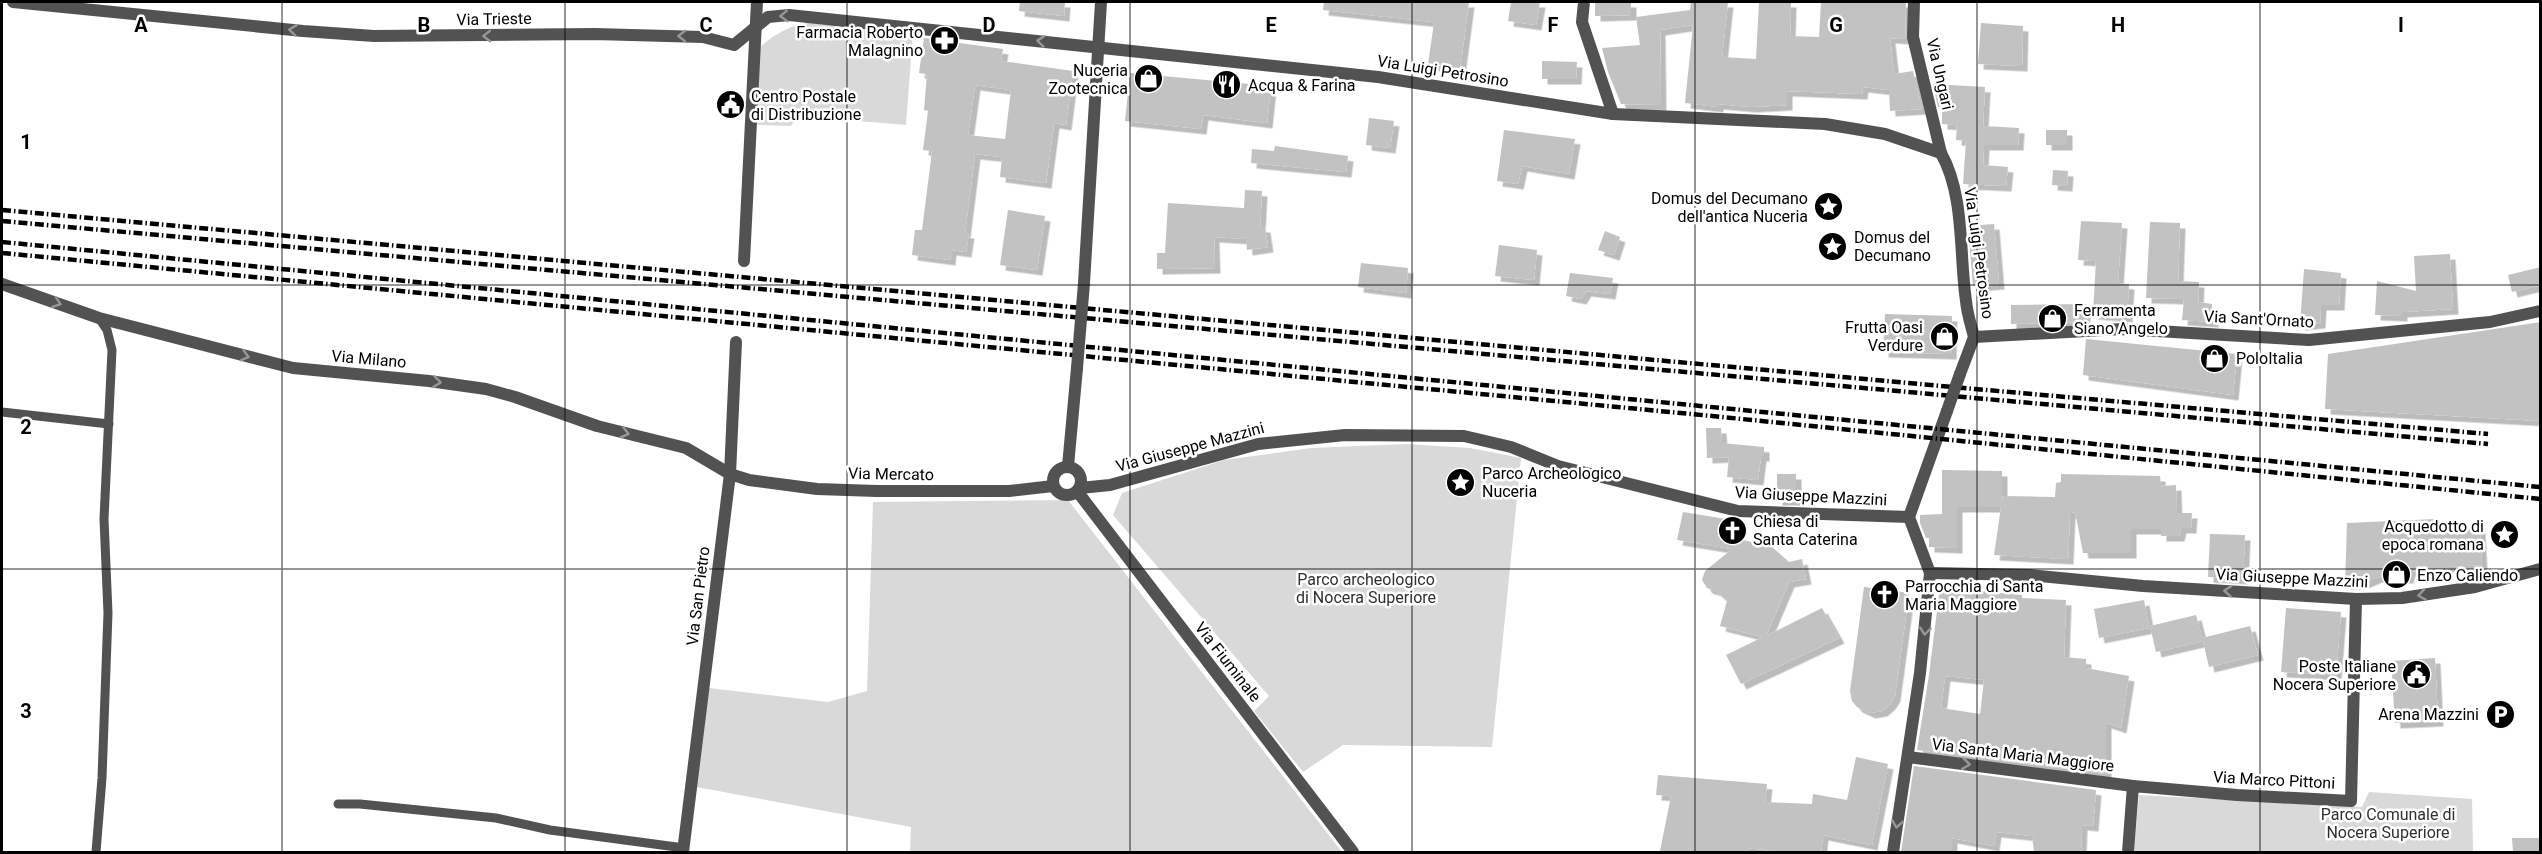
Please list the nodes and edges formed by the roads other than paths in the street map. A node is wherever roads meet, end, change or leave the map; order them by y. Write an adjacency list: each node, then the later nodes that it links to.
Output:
1 (13, 2): 6 (street, Via Trieste, one-way to 1)
2 (756, 2): 6 (street)
3 (1101, 2): 7 (street)
4 (1584, 2): 8 (street)
5 (1914, 2): 9 (street, Via Ungari)
6 (754, 28): 7 (street, Via Luigi Petrosino, one-way to 6); 10 (street)
7 (1099, 46): 8 (street, Via Luigi Petrosino); 18 (street, bridge)
8 (1613, 114): 9 (street, Via Luigi Petrosino)
9 (1941, 153): 14 (street, Via Luigi Petrosino)
10 (744, 261)
11 (2, 284): 13 (street, Via Milano, one-way to 13)
12 (2541, 311): 14 (street, Via Sant'Ornato)
13 (99, 318): 17 (lane); 19 (street, Via Milano, one-way to 19)
14 (1974, 337): 22 (street, bridge)
15 (736, 342): 19 (street, Via San Pietro)
16 (2, 412): 17 (lane)
17 (109, 424): 30 (lane)
18 (1068, 466): 20 (street); 21 (street)
19 (730, 474): 20 (street, Via Mercato); 29 (street, Via San Pietro)
20 (1053, 486): 21 (street)
21 (1079, 489): 22 (street, Via Giuseppe Mazzini); 31 (street, Via Fiuminale)
22 (1909, 517): 24 (street, Via Santa Maria Maggiore)
23 (2541, 569): 25 (street, Via Giuseppe Mazzini, one-way to 25)
24 (1930, 573): 25 (street, Via Giuseppe Mazzini, one-way to 24); 26 (street, Via Santa Maria Maggiore, one-way to 26)
25 (2356, 599): 27 (street, Via Marco Pittoni)
26 (1908, 757): 27 (street, Via Santa Maria Maggiore, one-way to 27); 32 (street, Via Santa Maria Maggiore, one-way to 32)
27 (2133, 786): 33 (street)
28 (338, 804): 29 (lane)
29 (683, 850)
30 (96, 852)
31 (1353, 852)
32 (1893, 852)
33 (2128, 852)

